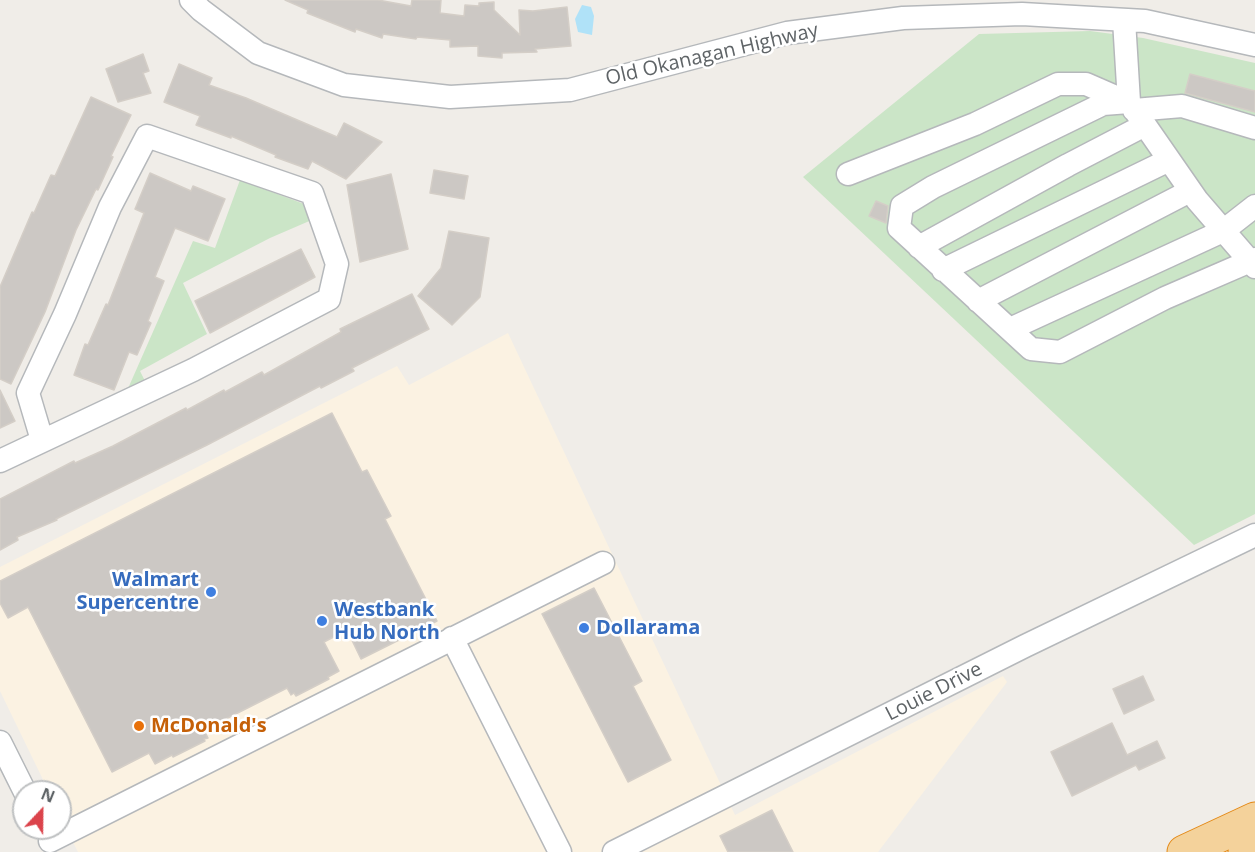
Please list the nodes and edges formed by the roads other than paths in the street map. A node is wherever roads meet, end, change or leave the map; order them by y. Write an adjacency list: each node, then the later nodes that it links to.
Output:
1 (191, 0): 2 (street, Old Okanagan Highway)
2 (1124, 20): 3 (street, Old Okanagan Highway); 4 (street)
3 (1255, 45)
4 (1136, 113): 5 (street); 6 (street); 7 (street); 11 (street); 11 (street)
5 (1255, 128)
6 (1169, 160): 8 (street); 13 (street)
7 (848, 174)
8 (1190, 191): 10 (street); 14 (street)
9 (1255, 206): 10 (street)
10 (1223, 231): 12 (street); 15 (street)
11 (919, 247): 13 (street)
12 (1254, 263): 15 (street)
13 (943, 270): 14 (street)
14 (978, 301): 15 (street)
15 (1010, 329)
16 (42, 441): 16 (street); 17 (street)
17 (0, 461)
18 (1255, 535): 27 (street, Louie Drive)
19 (603, 563): 20 (street)
20 (452, 638): 24 (street); 26 (street)
21 (0, 742): 22 (street)
22 (19, 780)
23 (1255, 819): 28 (highway)
24 (72, 828)
25 (1255, 847): 29 (highway)
26 (560, 852)
27 (614, 852)
28 (1184, 852)
29 (1245, 852)

